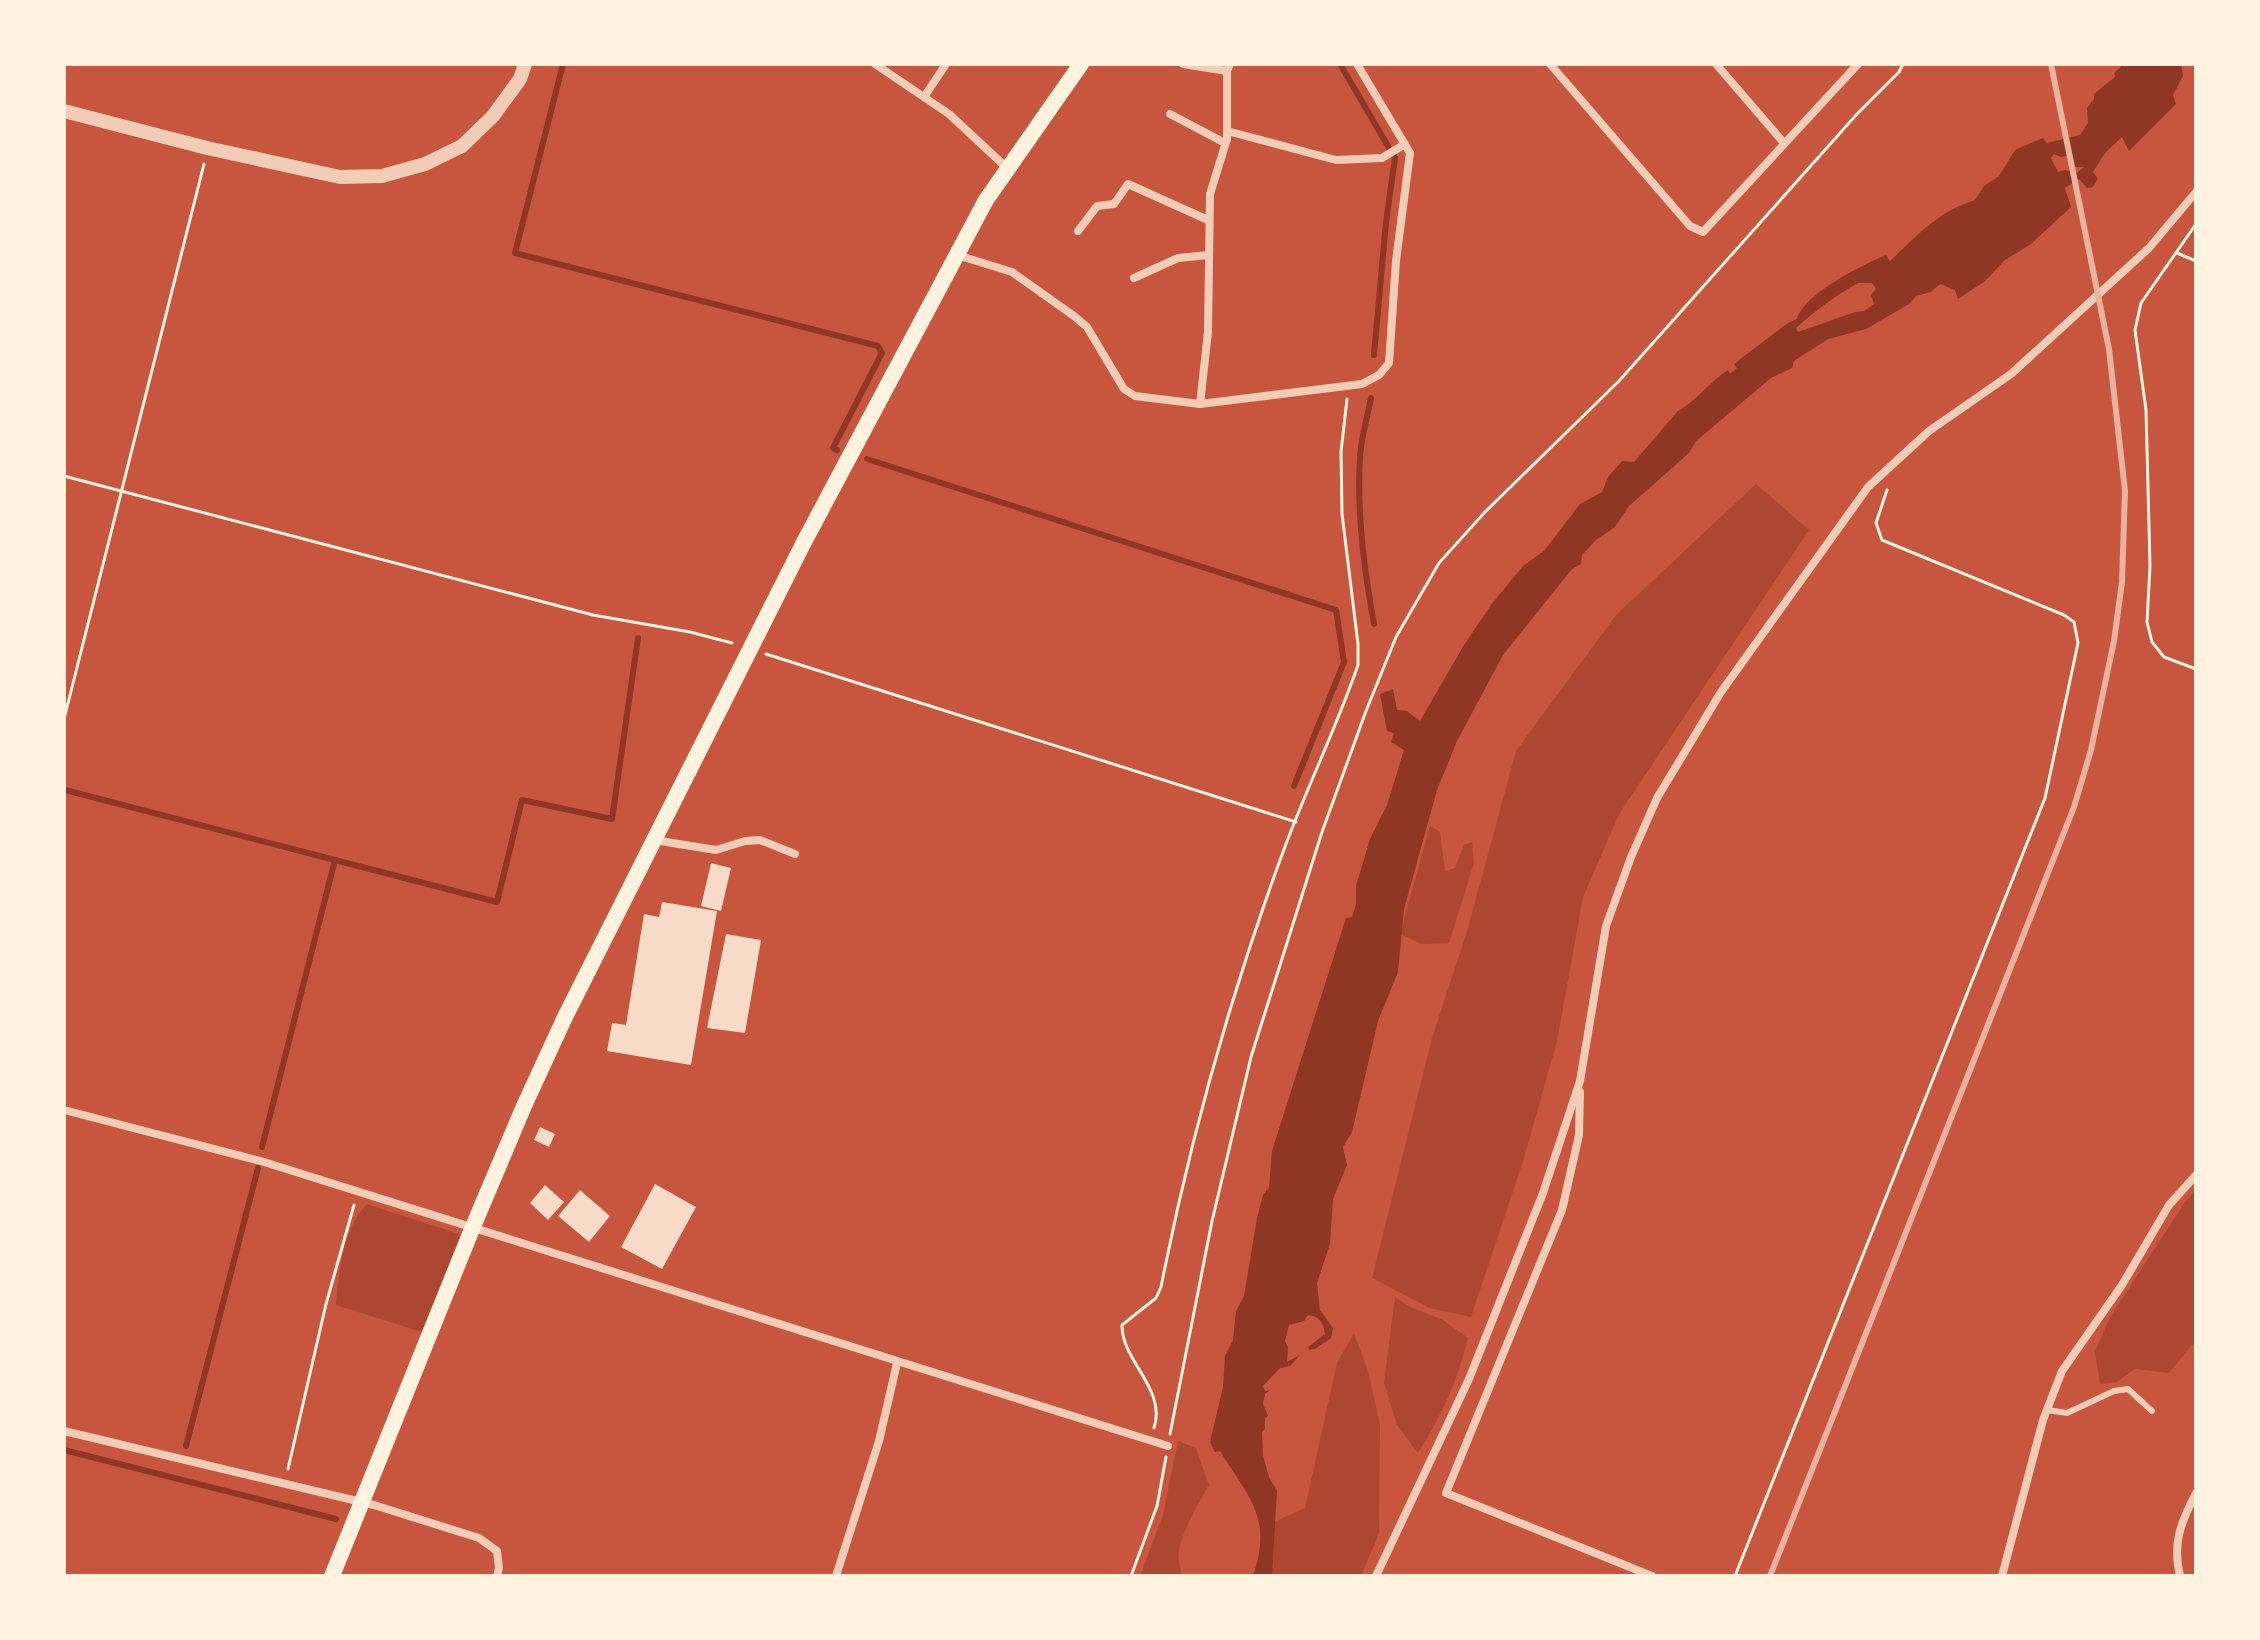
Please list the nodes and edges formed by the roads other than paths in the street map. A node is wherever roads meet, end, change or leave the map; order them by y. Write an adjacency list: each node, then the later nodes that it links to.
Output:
1 (525, 64): 12 (street)
2 (875, 64): 11 (street)
3 (946, 64): 11 (street)
4 (1081, 64): 18 (main road)
5 (1183, 64): 10 (street)
6 (1357, 64): 17 (street)
7 (1550, 64): 16 (street)
8 (1716, 64): 16 (street)
9 (1858, 64): 16 (street)
10 (1229, 67): 14 (street)
11 (924, 97): 18 (street)
12 (64, 111)
13 (1170, 114): 15 (street)
14 (1227, 131): 15 (street); 17 (street)
15 (1225, 143): 20 (street)
16 (1784, 143)
17 (1405, 144): 25 (street)
18 (1007, 168): 22 (main road)
19 (2196, 192): 28 (street)
20 (1208, 220): 21 (street); 23 (street)
21 (1078, 231)
22 (957, 255): 25 (street); 26 (main road)
23 (1208, 255): 24 (street); 25 (street)
24 (1134, 278)
25 (1200, 404)
26 (653, 840): 27 (street); 31 (main road)
27 (795, 854)
28 (1580, 1081): 42 (street); 43 (street)
29 (64, 1110): 31 (street)
30 (2196, 1175): 33 (street)
31 (472, 1229): 32 (street); 38 (main road)
32 (897, 1363): 36 (street); 41 (street)
33 (2047, 1410): 34 (lane); 44 (street)
34 (2152, 1411)
35 (64, 1431): 38 (street)
36 (1168, 1446)
37 (2196, 1493): 45 (street)
38 (363, 1504): 39 (main road); 40 (street)
39 (332, 1576)
40 (497, 1576)
41 (836, 1576)
42 (1376, 1576)
43 (1652, 1576)
44 (2002, 1576)
45 (2180, 1576)

